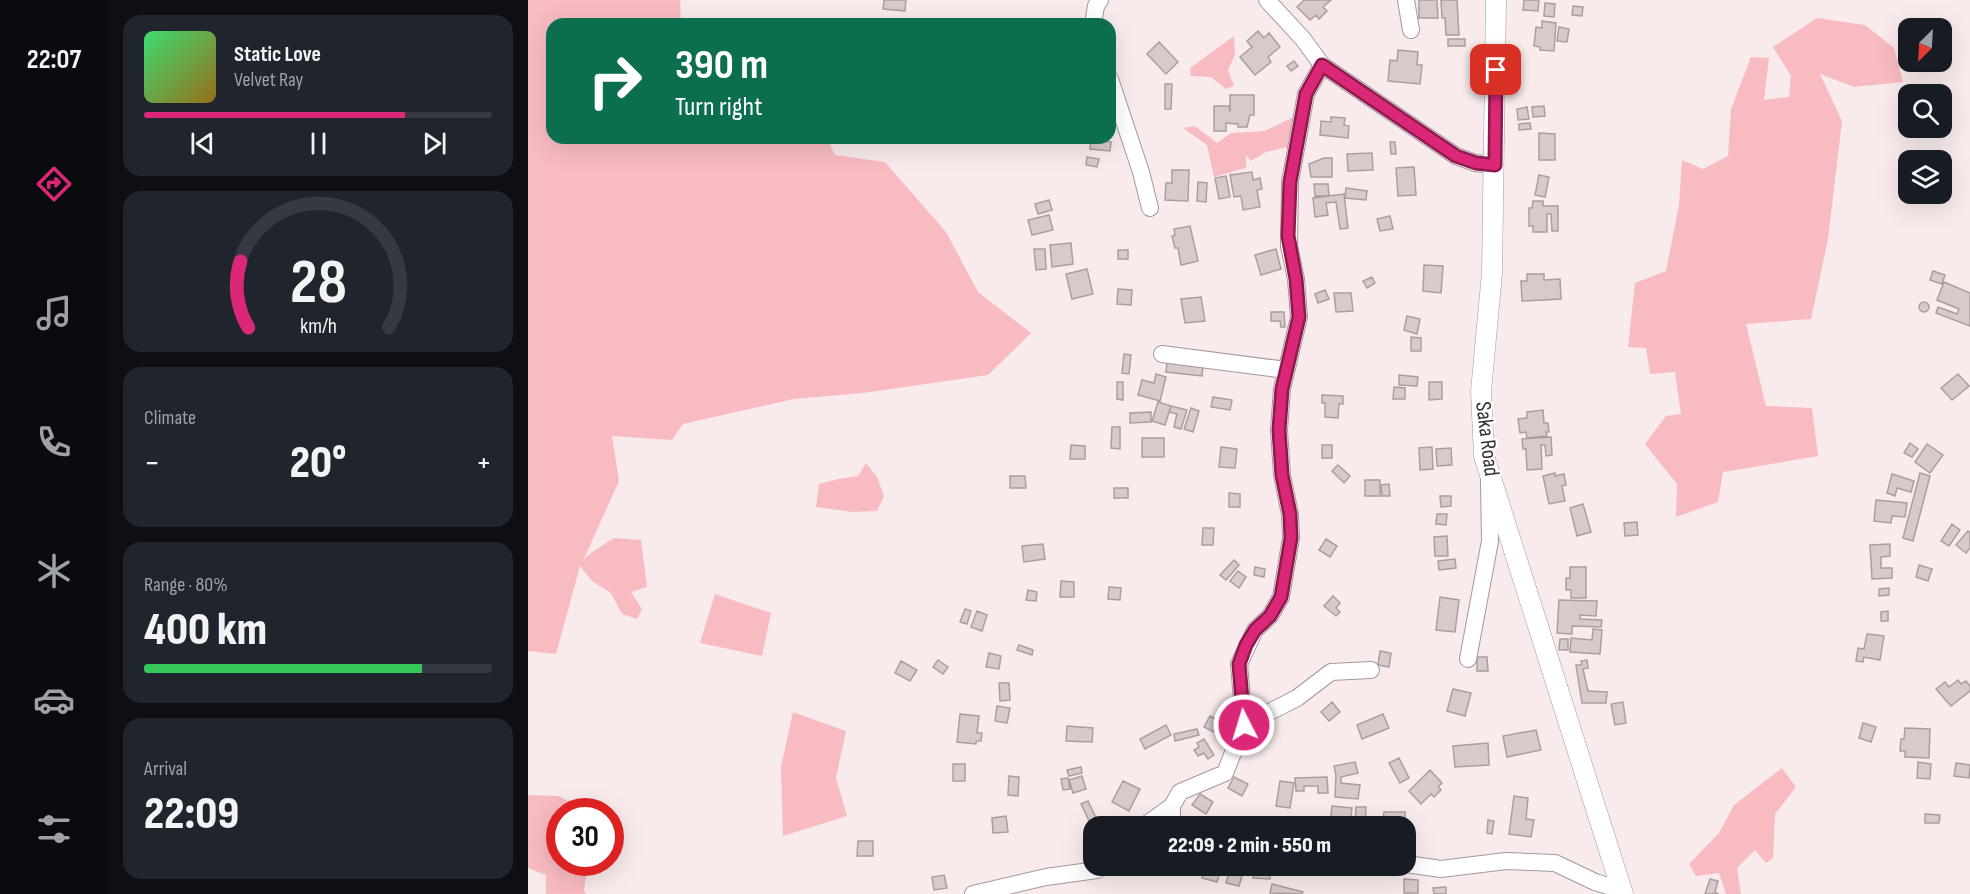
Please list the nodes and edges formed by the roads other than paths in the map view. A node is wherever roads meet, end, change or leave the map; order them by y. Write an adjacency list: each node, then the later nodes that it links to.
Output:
1 (1100, 0): 5 (street)
2 (1268, 0): 7 (street)
3 (1406, 0): 6 (street)
4 (1496, 0): 9 (main road, Saka Road)
5 (1093, 18)
6 (1411, 30)
7 (1322, 65): 9 (street); 12 (street)
8 (1116, 97): 10 (street)
9 (1495, 165): 13 (main road, Saka Road)
10 (1150, 208)
11 (1162, 354): 12 (street)
12 (1286, 370): 16 (street)
13 (1490, 477): 14 (street); 22 (main road, Saka Road)
14 (1468, 659)
15 (1371, 670): 16 (street)
16 (1244, 725): 17 (street)
17 (1172, 806): 18 (street); 19 (street)
18 (1158, 816)
19 (1172, 816)
20 (1416, 865): 22 (street)
21 (1083, 872): 23 (street)
22 (1622, 892)
23 (973, 894)

